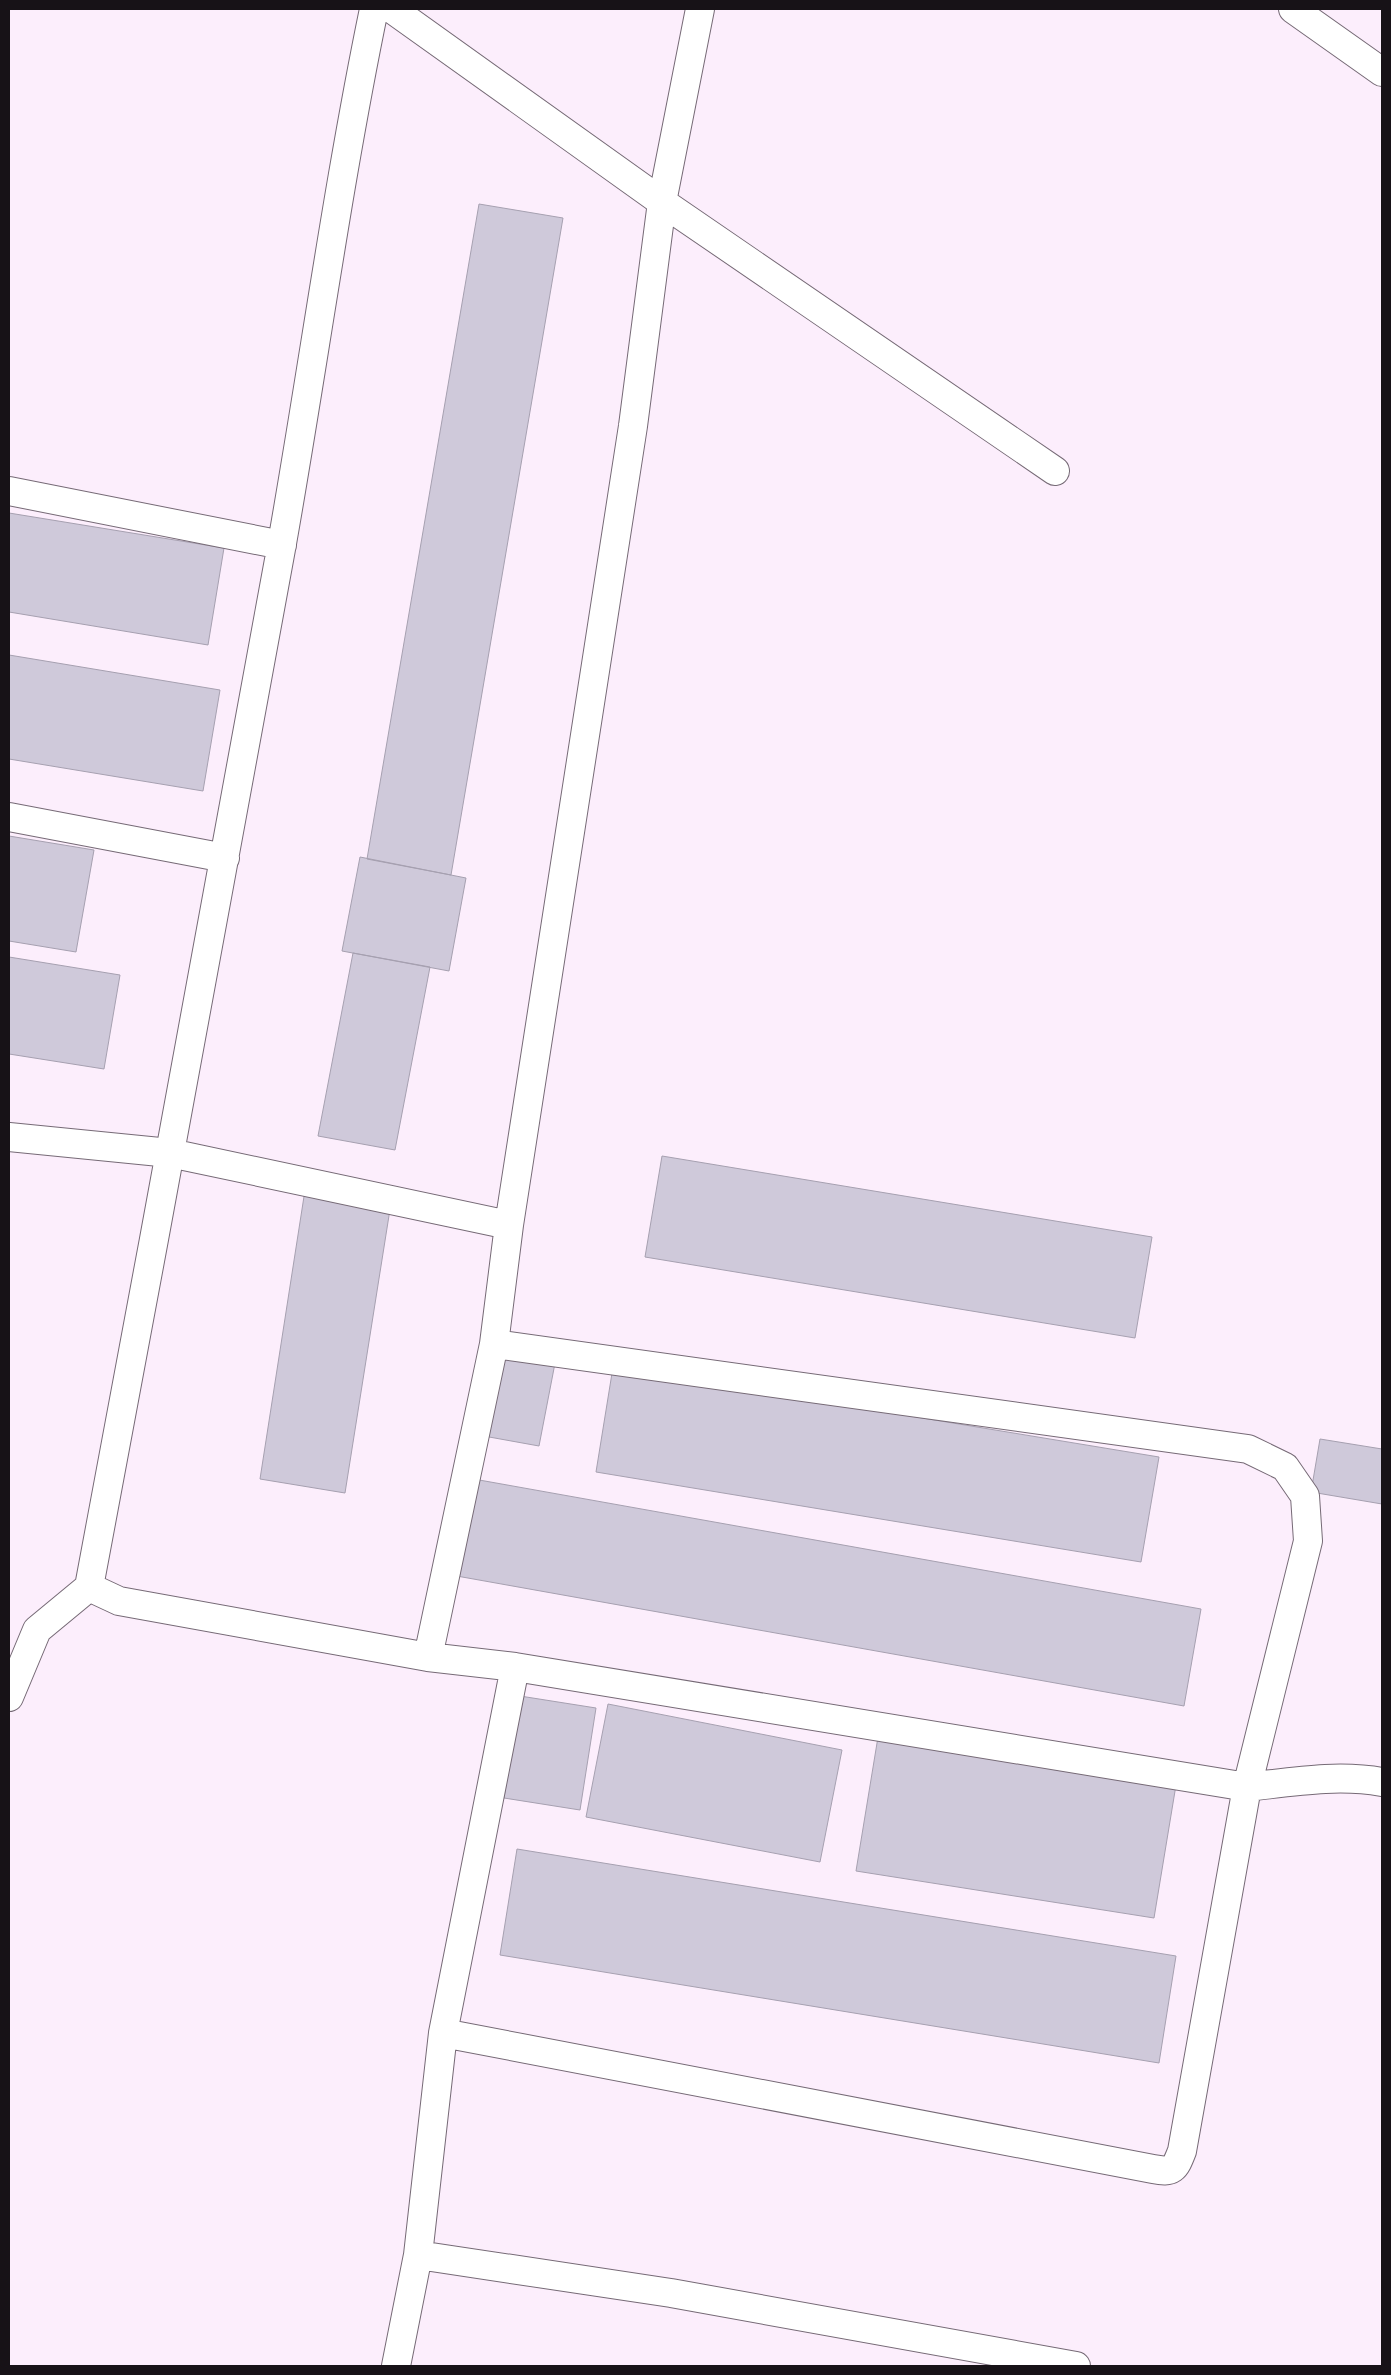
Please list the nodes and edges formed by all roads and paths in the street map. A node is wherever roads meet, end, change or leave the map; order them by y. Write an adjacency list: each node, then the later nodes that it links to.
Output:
1 (374, 9): 9 (street)
2 (392, 9): 6 (street)
3 (1293, 9): 5 (street)
4 (697, 10): 6 (street)
5 (1382, 72)
6 (662, 202): 7 (street); 14 (street)
7 (1055, 471)
8 (9, 492): 9 (street)
9 (282, 545): 11 (street)
10 (9, 817): 11 (street)
11 (225, 858): 13 (street)
12 (9, 1137): 13 (street)
13 (170, 1153): 14 (street); 16 (street)
14 (509, 1226): 15 (street)
15 (494, 1344): 17 (street); 21 (street)
16 (89, 1587): 17 (street); 19 (street)
17 (428, 1657): 18 (street)
18 (515, 1667): 21 (street); 22 (street)
19 (9, 1697)
20 (1382, 1782): 21 (street)
21 (1247, 1787): 22 (street)
22 (443, 2033): 23 (street)
23 (418, 2256): 24 (street); 25 (street)
24 (396, 2366)
25 (1076, 2366)

